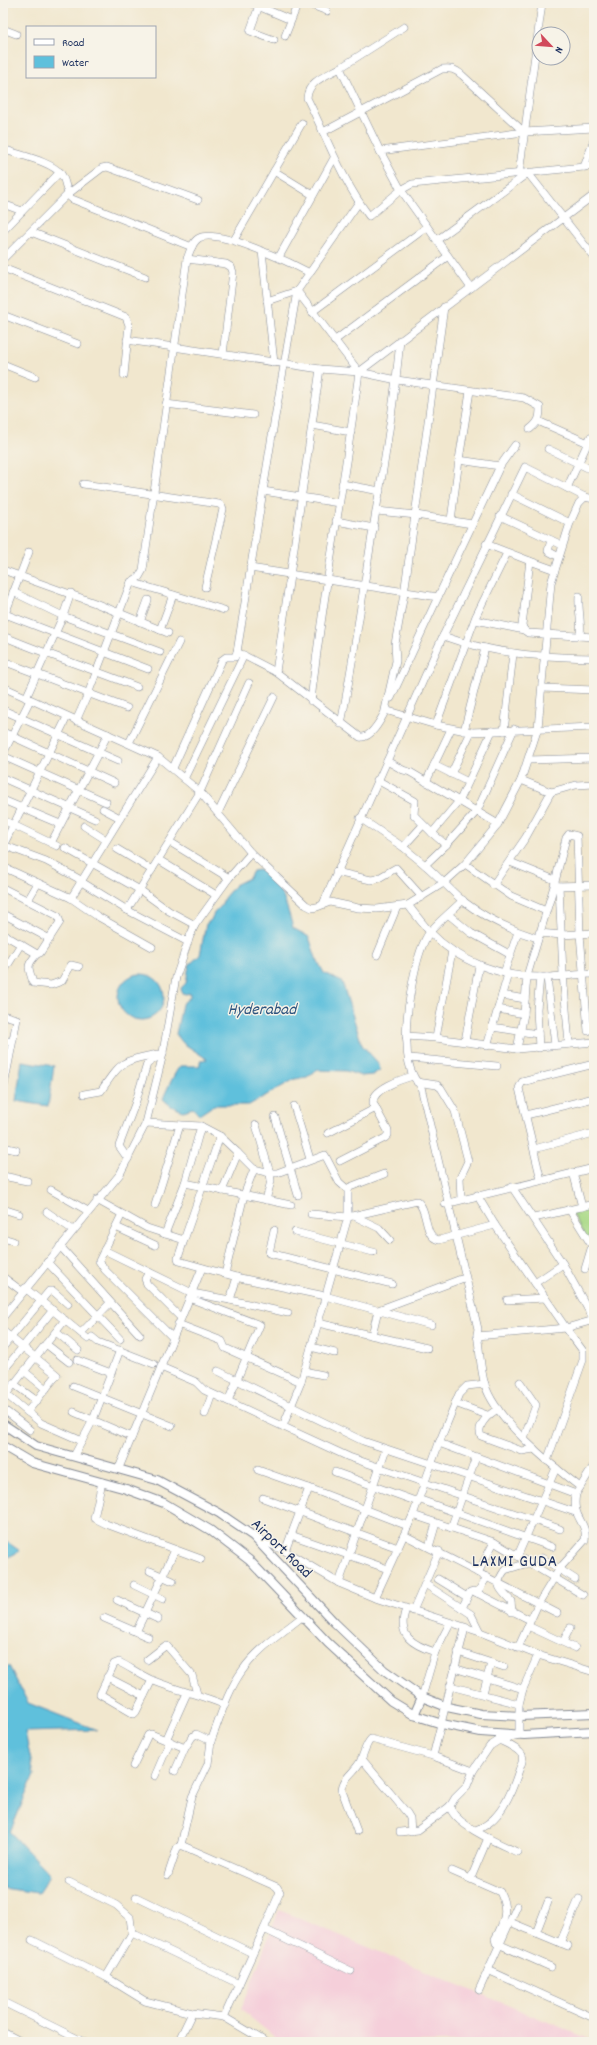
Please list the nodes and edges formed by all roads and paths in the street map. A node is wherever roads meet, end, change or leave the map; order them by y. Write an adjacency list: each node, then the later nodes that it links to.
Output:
1 (251, 3): 5 (street)
2 (298, 3): 7 (street)
3 (306, 3): 6 (street)
4 (542, 3): 18 (street)
5 (260, 5): 7 (street); 12 (street)
6 (327, 11)
7 (291, 20): 11 (street)
8 (404, 28): 13 (street)
9 (3, 29): 10 (street)
10 (16, 34)
11 (285, 36)
12 (274, 40)
13 (340, 68): 14 (street); 17 (street)
14 (362, 113): 17 (street); 18 (street); 21 (street)
15 (302, 123): 25 (street)
16 (594, 128): 18 (street)
17 (324, 132): 22 (street)
18 (524, 132): 21 (street); 28 (street)
19 (594, 140): 24 (street)
20 (3, 149): 26 (street)
21 (380, 151): 29 (street)
22 (334, 158): 31 (street); 34 (street)
23 (594, 166): 24 (street)
24 (584, 167): 27 (street)
25 (274, 171): 31 (street); 41 (street)
26 (60, 172): 30 (street); 36 (street)
27 (528, 173): 28 (street); 37 (street); 42 (street)
28 (519, 174): 29 (street)
29 (401, 190): 34 (street); 38 (street)
30 (68, 194): 33 (street); 40 (street); 43 (street)
31 (313, 195): 46 (street)
32 (594, 195): 37 (street)
33 (198, 200)
34 (359, 202): 51 (street)
35 (3, 204): 36 (street)
36 (22, 211): 39 (street)
37 (562, 219): 47 (street); 53 (street)
38 (427, 226): 42 (street); 57 (street)
39 (3, 231)
40 (30, 232): 49 (street); 52 (street)
41 (234, 240): 43 (street); 44 (street)
42 (437, 240): 45 (street)
43 (192, 247): 48 (street)
44 (262, 251): 46 (street); 55 (street)
45 (448, 256): 53 (street); 61 (street)
46 (279, 257): 51 (street)
47 (594, 257)
48 (187, 258): 63 (street); 64 (street)
49 (3, 259)
50 (3, 268): 59 (street)
51 (310, 273): 54 (street)
52 (145, 277)
53 (471, 288): 56 (street)
54 (298, 291): 55 (street); 57 (street); 66 (street)
55 (267, 301): 65 (street)
56 (444, 307): 60 (street); 73 (street)
57 (312, 312): 61 (street)
58 (3, 315): 62 (street)
59 (127, 340): 63 (street); 70 (street)
60 (400, 340): 69 (street); 72 (street)
61 (334, 341): 69 (street)
62 (78, 344)
63 (175, 346): 64 (street); 75 (street)
64 (223, 354): 65 (street)
65 (274, 363): 66 (street)
66 (286, 363): 68 (street); 92 (street)
67 (3, 364): 71 (street)
68 (320, 369): 69 (street); 78 (street)
69 (359, 372): 72 (street); 80 (street)
70 (124, 375)
71 (35, 377)
72 (397, 380): 73 (street); 93 (street)
73 (434, 386): 74 (street); 101 (street)
74 (470, 391): 77 (street); 85 (street)
75 (166, 404): 76 (street); 95 (street)
76 (254, 415)
77 (538, 421): 79 (street); 81 (street)
78 (312, 425): 80 (street); 96 (street)
79 (530, 429)
80 (351, 432): 90 (street)
81 (588, 443): 84 (street); 86 (street)
82 (515, 445): 87 (street)
83 (548, 449): 86 (street)
84 (594, 450)
85 (459, 460): 87 (street); 103 (street)
86 (578, 464): 88 (street); 91 (street)
87 (500, 466): 106 (street)
88 (594, 471)
89 (83, 484): 95 (street)
90 (342, 484): 93 (street); 99 (street)
91 (567, 488): 94 (street); 97 (street)
92 (263, 491): 96 (street); 115 (street)
93 (380, 492): 100 (street)
94 (511, 494): 102 (street); 105 (street)
95 (154, 495): 121 (street); 122 (street)
96 (300, 497): 99 (street); 118 (street)
97 (585, 497): 98 (street); 105 (street)
98 (594, 498)
99 (339, 503): 104 (street)
100 (376, 511): 101 (street); 107 (street)
101 (416, 515): 103 (street); 126 (street)
102 (500, 516): 108 (street); 109 (street)
103 (450, 520): 106 (street)
104 (336, 522): 107 (street); 120 (street)
105 (570, 523): 110 (street)
106 (472, 524): 129 (street)
107 (374, 528): 123 (street)
108 (551, 540): 110 (street); 113 (street)
109 (486, 544): 112 (street); 144 (street)
110 (562, 545): 113 (street)
111 (29, 552): 119 (street)
112 (507, 553): 114 (street); 135 (street)
113 (559, 557): 117 (street)
114 (530, 561): 117 (street); 138 (street)
115 (250, 568): 118 (street); 152 (street)
116 (3, 570): 119 (street)
117 (555, 570): 142 (street)
118 (289, 575): 120 (street); 160 (street)
119 (20, 576): 124 (street); 125 (street)
120 (327, 581): 123 (street); 170 (street)
121 (131, 582): 127 (street); 132 (street)
122 (205, 587)
123 (365, 588): 126 (street); 178 (street)
124 (13, 592): 133 (street); 134 (street)
125 (71, 594): 132 (street); 134 (street)
126 (404, 594): 129 (street); 173 (street)
127 (173, 595): 131 (street); 137 (street)
128 (579, 596): 145 (street)
129 (438, 598): 173 (street)
130 (148, 600): 136 (street)
131 (224, 610)
132 (119, 613): 136 (street); 139 (street)
133 (4, 616): 141 (street)
134 (63, 616): 139 (street); 141 (street)
135 (475, 620): 138 (street); 148 (street)
136 (140, 622): 137 (street)
137 (160, 630): 140 (street)
138 (524, 630): 142 (street)
139 (111, 632): 150 (street); 151 (street)
140 (168, 633)
141 (55, 634): 150 (street); 154 (street)
142 (548, 634): 145 (street); 155 (street)
143 (3, 636): 154 (street)
144 (443, 636): 148 (street); 175 (street)
145 (580, 636): 146 (street)
146 (594, 637)
147 (179, 642): 191 (street)
148 (465, 644): 149 (street); 179 (street)
149 (485, 648): 153 (street); 184 (street)
150 (104, 651): 158 (street); 159 (street)
151 (160, 652)
152 (241, 653): 160 (street); 201 (street); 206 (street)
153 (512, 654): 155 (street); 186 (street)
154 (46, 655): 159 (street); 161 (street)
155 (546, 657): 156 (street); 165 (street)
156 (594, 658)
157 (3, 661): 161 (street)
158 (148, 669)
159 (96, 671): 164 (street); 167 (street)
160 (276, 672): 170 (street)
161 (38, 674): 167 (street); 169 (street)
162 (248, 683): 215 (street)
163 (3, 687): 169 (street)
164 (137, 687)
165 (542, 688): 166 (street); 181 (street)
166 (594, 690)
167 (88, 694): 171 (street); 177 (street)
168 (274, 698): 222 (street)
169 (28, 699): 174 (street); 176 (street)
170 (311, 700): 178 (street)
171 (127, 708)
172 (3, 710): 176 (street)
173 (385, 710): 175 (street); 178 (street)
174 (67, 717): 177 (street); 189 (street)
175 (407, 717): 179 (street); 198 (street)
176 (21, 718): 189 (street); 190 (street)
177 (76, 721): 188 (street)
178 (340, 724)
179 (436, 725): 182 (street)
180 (594, 727): 181 (street)
181 (538, 728): 183 (street); 197 (street)
182 (451, 729): 184 (street); 200 (street)
183 (514, 729): 186 (street); 221 (street)
184 (468, 731): 185 (street); 204 (street)
185 (492, 731): 186 (street); 210 (street)
186 (504, 731)
187 (3, 732): 190 (street)
188 (108, 734): 191 (street); 192 (street)
189 (58, 735): 192 (street); 193 (street)
190 (12, 737): 193 (street); 194 (street)
191 (129, 743): 195 (street)
192 (97, 752): 199 (street); 202 (street)
193 (49, 753): 202 (street); 203 (street)
194 (3, 755): 203 (street)
195 (158, 757): 201 (street); 223 (street)
196 (594, 758): 197 (street)
197 (529, 760): 208 (street)
198 (387, 761): 207 (street); 209 (street)
199 (118, 762)
200 (434, 765): 204 (street); 209 (street)
201 (172, 768): 206 (street)
202 (88, 770): 211 (street); 213 (street)
203 (40, 772): 213 (street); 214 (street)
204 (451, 774): 210 (street)
205 (3, 778): 214 (street)
206 (184, 779): 215 (street)
207 (378, 780): 224 (street); 230 (street)
208 (521, 780): 216 (street); 228 (street)
209 (426, 782): 218 (street)
210 (468, 782): 218 (street)
211 (114, 783)
212 (594, 784): 216 (street)
213 (78, 788): 219 (street); 223 (street)
214 (30, 792): 219 (street); 220 (street)
215 (200, 792): 222 (street); 234 (street)
216 (551, 792): 243 (street)
217 (3, 800): 220 (street)
218 (460, 800): 221 (street); 232 (street)
219 (69, 807): 225 (street); 227 (street)
220 (21, 809): 227 (street); 229 (street)
221 (477, 811): 228 (street); 236 (street)
222 (218, 813): 240 (street)
223 (120, 818): 233 (street)
224 (360, 818): 237 (street); 248 (street)
225 (95, 819)
226 (3, 820): 229 (street)
227 (60, 824): 229 (street)
228 (498, 824): 244 (street)
229 (13, 825): 235 (street)
230 (423, 825): 232 (street); 237 (street)
231 (84, 826): 233 (street)
232 (432, 833): 236 (street)
233 (106, 840): 242 (street)
234 (170, 842): 241 (street); 249 (street)
235 (3, 845): 250 (street)
236 (446, 845): 245 (street)
237 (404, 847): 245 (street)
238 (65, 848): 242 (street)
239 (117, 849): 247 (street)
240 (251, 853): 249 (street); 264 (street)
241 (159, 860): 247 (street); 259 (street)
242 (92, 862): 250 (street); 258 (street)
243 (510, 862): 253 (street); 255 (street)
244 (465, 864): 251 (street); 255 (street)
245 (425, 865): 251 (street)
246 (3, 867): 252 (street)
247 (152, 870): 258 (street)
248 (336, 872): 260 (street); 264 (street)
249 (229, 878): 259 (street)
250 (80, 880): 261 (street); 267 (street)
251 (445, 882): 260 (street); 263 (street)
252 (38, 883): 261 (street); 262 (street)
253 (556, 884): 256 (street); 256 (street); 268 (street); 277 (street)
254 (594, 884): 256 (street)
255 (493, 885): 268 (street)
256 (578, 886): 276 (street)
257 (3, 888): 262 (street)
258 (140, 890): 267 (street); 271 (street)
259 (216, 895): 271 (street)
260 (422, 897): 265 (street)
261 (71, 898): 282 (street)
262 (28, 900): 279 (street)
263 (463, 900): 270 (street); 273 (street)
264 (323, 904): 266 (street)
265 (408, 905): 266 (street); 272 (street)
266 (397, 907): 285 (street)
267 (127, 910): 280 (street)
268 (546, 911): 278 (street)
269 (3, 914): 279 (street)
270 (449, 915): 272 (street); 286 (street)
271 (195, 925): 280 (street)
272 (430, 932): 283 (street); 305 (street)
273 (518, 932): 278 (street); 286 (street)
274 (594, 933): 276 (street)
275 (3, 934): 281 (street)
276 (580, 934): 277 (street); 292 (street)
277 (562, 935): 278 (street); 291 (street)
278 (538, 936): 294 (street)
279 (50, 939): 284 (street)
280 (188, 942): 316 (street)
281 (21, 944): 284 (street); 289 (street)
282 (152, 947)
283 (452, 950): 287 (street); 306 (street)
284 (37, 954): 288 (street)
285 (377, 955)
286 (511, 955): 290 (street)
287 (479, 966): 290 (street); 308 (street)
288 (79, 967)
289 (3, 969)
290 (506, 974): 294 (street); 296 (street)
291 (563, 974): 292 (street); 295 (street); 311 (street)
292 (584, 974): 293 (street); 303 (street)
293 (594, 974)
294 (527, 976): 295 (street); 297 (street)
295 (544, 977): 304 (street); 313 (street)
296 (502, 995): 297 (street); 298 (street)
297 (525, 999): 299 (street)
298 (498, 1009): 299 (street); 301 (street)
299 (524, 1014): 302 (street)
300 (3, 1015): 309 (street)
301 (492, 1027): 302 (street); 312 (street)
302 (521, 1031): 304 (street); 315 (street)
303 (588, 1031)
304 (538, 1034): 314 (street)
305 (406, 1036): 306 (street); 317 (street)
306 (436, 1038): 308 (street)
307 (3, 1040): 309 (street)
308 (465, 1041): 312 (street)
309 (12, 1042): 318 (street)
310 (594, 1042): 311 (street)
311 (569, 1044): 313 (street)
312 (487, 1046): 315 (street)
313 (556, 1046): 314 (street)
314 (539, 1048): 315 (street)
315 (517, 1049)
316 (162, 1053): 323 (street); 329 (street); 340 (street)
317 (409, 1058): 320 (street); 321 (street)
318 (6, 1064): 322 (street)
319 (594, 1064): 327 (street)
320 (497, 1066)
321 (415, 1079): 326 (street); 361 (street); 364 (street)
322 (3, 1089)
323 (84, 1094)
324 (594, 1098): 327 (street)
325 (294, 1106): 341 (street)
326 (376, 1108): 333 (street); 342 (street)
327 (526, 1115): 337 (street)
328 (275, 1117): 344 (street)
329 (146, 1123): 330 (street); 340 (street)
330 (180, 1125): 332 (street); 367 (street)
331 (256, 1125): 347 (street)
332 (201, 1126): 335 (street); 352 (street)
333 (328, 1133)
334 (594, 1133): 337 (street)
335 (220, 1136): 339 (street); 353 (street)
336 (3, 1147): 338 (street)
337 (534, 1148): 350 (street)
338 (16, 1150)
339 (238, 1153): 343 (street); 357 (street)
340 (128, 1159): 362 (street)
341 (310, 1159): 344 (street); 356 (street)
342 (340, 1161)
343 (254, 1168): 347 (street); 359 (street)
344 (290, 1168): 347 (street); 360 (street)
345 (594, 1168): 346 (street)
346 (573, 1172): 350 (street); 368 (street)
347 (270, 1173): 363 (street)
348 (384, 1174): 356 (street)
349 (3, 1176): 351 (street)
350 (541, 1180): 354 (street)
351 (27, 1181)
352 (185, 1184): 353 (street); 383 (street)
353 (202, 1187): 357 (street); 387 (street)
354 (512, 1187): 358 (street); 377 (street)
355 (51, 1190): 371 (street)
356 (348, 1190): 376 (street)
357 (222, 1191): 359 (street)
358 (477, 1194): 361 (street); 378 (street)
359 (244, 1195): 363 (street); 402 (street)
360 (298, 1195)
361 (461, 1199): 364 (street)
362 (97, 1200): 371 (street); 374 (street)
363 (266, 1200): 365 (street)
364 (446, 1203): 384 (street)
365 (291, 1204)
366 (594, 1204): 368 (street)
367 (155, 1205)
368 (582, 1206): 370 (street)
369 (3, 1209): 373 (street)
370 (569, 1209): 377 (street); 393 (street)
371 (88, 1211): 380 (street)
372 (48, 1212): 380 (street)
373 (19, 1214)
374 (122, 1214): 379 (street); 383 (street)
375 (311, 1214): 376 (street)
376 (351, 1217): 384 (street); 388 (street); 390 (street)
377 (534, 1218): 397 (street)
378 (495, 1225): 384 (street); 406 (street)
379 (116, 1227): 391 (street); 394 (street)
380 (73, 1230): 392 (street)
381 (274, 1230): 400 (street)
382 (294, 1232): 390 (street)
383 (165, 1234): 387 (street)
384 (454, 1236): 405 (street); 433 (street)
385 (3, 1238): 389 (street)
386 (594, 1239): 393 (street)
387 (184, 1240): 398 (street)
388 (390, 1240)
389 (13, 1241)
390 (340, 1244): 395 (street); 400 (street)
391 (155, 1245)
392 (60, 1246): 396 (street); 415 (street)
393 (592, 1246): 399 (street)
394 (104, 1250): 401 (street); 435 (street)
395 (373, 1252)
396 (47, 1262): 408 (street); 421 (street)
397 (563, 1264): 406 (street); 427 (street)
398 (202, 1268): 402 (street); 409 (street)
399 (585, 1269)
400 (333, 1270): 407 (street); 410 (street)
401 (148, 1272): 409 (street); 424 (street)
402 (225, 1274): 404 (street)
403 (3, 1276): 408 (street)
404 (237, 1277): 410 (street); 413 (street)
405 (462, 1279): 419 (street); 433 (street)
406 (535, 1283): 411 (street)
407 (392, 1284)
408 (24, 1290): 412 (street); 417 (street)
409 (191, 1295): 413 (street); 424 (street); 446 (street)
410 (325, 1296): 419 (street); 425 (street)
411 (545, 1298): 414 (street); 427 (street)
412 (41, 1300): 416 (street); 418 (street); 434 (street)
413 (230, 1300): 420 (street)
414 (507, 1300)
415 (110, 1302): 421 (street); 431 (street)
416 (68, 1304)
417 (6, 1308): 422 (street)
418 (53, 1310): 423 (street); 439 (street)
419 (378, 1310): 426 (street); 432 (street)
420 (288, 1313)
421 (98, 1315): 430 (street); 436 (street)
422 (3, 1317)
423 (65, 1320): 429 (street); 430 (street)
424 (180, 1321): 435 (street); 446 (street)
425 (318, 1323): 432 (street); 440 (street)
426 (431, 1325)
427 (566, 1328): 433 (street); 491 (street)
428 (3, 1331): 434 (street)
429 (56, 1332): 437 (street); 442 (street)
430 (81, 1333): 443 (street)
431 (140, 1335)
432 (372, 1335): 441 (street)
433 (477, 1335): 460 (street)
434 (11, 1338): 438 (street); 439 (street)
435 (173, 1338): 449 (street)
436 (120, 1339)
437 (46, 1344): 445 (street); 448 (street)
438 (3, 1347)
439 (23, 1347): 445 (street); 450 (street)
440 (311, 1347): 444 (street); 453 (street)
441 (427, 1348)
442 (78, 1350)
443 (120, 1350): 449 (street); 454 (street)
444 (335, 1353)
445 (35, 1357): 451 (street); 462 (street)
446 (246, 1357): 456 (street); 457 (street)
447 (78, 1360): 454 (street)
448 (69, 1362)
449 (157, 1366): 463 (street); 474 (street)
450 (3, 1371)
451 (24, 1371): 459 (street); 462 (street)
452 (218, 1371): 456 (street)
453 (304, 1371): 455 (street); 457 (street)
454 (111, 1373): 465 (street)
455 (323, 1375)
456 (237, 1380): 467 (street); 469 (street)
457 (301, 1382): 469 (street)
458 (520, 1382): 483 (street)
459 (14, 1384): 464 (street); 466 (street)
460 (485, 1384): 468 (street); 471 (street)
461 (73, 1386): 465 (street)
462 (46, 1389): 466 (street)
463 (212, 1394): 467 (street); 475 (street)
464 (4, 1395): 472 (street)
465 (101, 1397): 474 (street); 477 (street)
466 (37, 1401): 472 (street)
467 (228, 1401): 480 (street)
468 (455, 1403): 476 (street); 485 (street)
469 (292, 1406): 480 (street); 487 (street)
470 (3, 1409): 481 (street)
471 (498, 1409): 476 (street); 483 (street)
472 (27, 1412): 484 (street)
473 (74, 1412): 477 (street)
474 (142, 1412): 479 (street); 482 (street)
475 (204, 1414)
476 (486, 1415): 488 (street)
477 (93, 1420): 482 (street); 484 (street)
478 (3, 1424): 489 (main road, Airport Road)
479 (172, 1426)
480 (283, 1426): 495 (street)
481 (30, 1430)
482 (132, 1437): 494 (street)
483 (524, 1438): 488 (street)
484 (82, 1441): 489 (street)
485 (438, 1443): 490 (street); 492 (street)
486 (3, 1446): 500 (main road, Airport Road)
487 (386, 1449): 492 (street); 495 (street)
488 (534, 1449): 491 (street)
489 (74, 1456): 494 (main road, Airport Road)
490 (476, 1457): 499 (street); 502 (street)
491 (547, 1461): 496 (street)
492 (431, 1463): 499 (street); 501 (street)
493 (594, 1464): 504 (street)
494 (119, 1468): 524 (main road, Airport Road)
495 (380, 1468): 501 (street); 503 (street)
496 (556, 1468): 502 (street); 504 (street)
497 (258, 1470): 505 (street)
498 (335, 1472): 503 (street)
499 (469, 1476): 507 (street); 510 (street)
500 (102, 1482): 530 (street); 565 (main road, Airport Road)
501 (424, 1483): 507 (street); 509 (street)
502 (548, 1485): 506 (street); 510 (street)
503 (373, 1486): 509 (street); 511 (street)
504 (580, 1486): 506 (street)
505 (309, 1488): 511 (street); 512 (street)
506 (576, 1494): 513 (street)
507 (462, 1497): 514 (street); 516 (street)
508 (263, 1498): 512 (street)
509 (418, 1500): 514 (street); 515 (street)
510 (542, 1502): 513 (street); 516 (street)
511 (365, 1510): 518 (street); 521 (street)
512 (300, 1511): 521 (street); 522 (street)
513 (575, 1512): 538 (street)
514 (456, 1513): 519 (street); 525 (street)
515 (413, 1514): 517 (street); 518 (street)
516 (533, 1521): 520 (street); 525 (street)
517 (436, 1523): 519 (street); 527 (street)
518 (408, 1526): 523 (street)
519 (451, 1528): 526 (street)
520 (560, 1529)
521 (357, 1531): 529 (street); 533 (street)
522 (291, 1535): 531 (street); 533 (street)
523 (404, 1535): 527 (street); 529 (street)
524 (253, 1536): 531 (street); 595 (main road, Airport Road)
525 (526, 1537): 528 (street); 534 (street)
526 (494, 1542): 534 (street); 541 (street)
527 (429, 1547): 532 (street)
528 (552, 1547)
529 (398, 1548): 539 (street)
530 (175, 1550): 536 (street); 542 (street)
531 (285, 1551): 548 (street)
532 (439, 1551): 541 (street); 550 (street)
533 (349, 1555): 539 (street); 548 (street)
534 (518, 1555): 537 (street)
535 (542, 1558): 538 (street)
536 (201, 1559)
537 (528, 1563): 546 (street); 549 (street)
538 (560, 1568): 544 (street); 546 (street)
539 (388, 1569): 556 (street)
540 (150, 1571): 542 (street)
541 (478, 1573): 543 (street)
542 (162, 1576): 547 (street); 552 (street)
543 (487, 1577): 549 (street); 553 (street)
544 (575, 1578)
545 (438, 1579): 555 (street)
546 (554, 1579): 554 (street); 559 (street)
547 (173, 1581)
548 (339, 1583): 556 (street)
549 (498, 1583): 559 (street); 562 (street)
550 (425, 1584): 560 (street); 561 (street)
551 (134, 1585): 552 (street)
552 (154, 1594): 557 (street); 563 (street)
553 (477, 1594): 555 (street); 562 (street)
554 (583, 1595)
555 (467, 1597): 560 (street)
556 (374, 1598): 561 (street)
557 (163, 1599)
558 (117, 1600): 563 (street)
559 (538, 1604): 564 (street); 569 (street)
560 (462, 1608): 573 (street)
561 (410, 1610): 568 (street); 578 (street)
562 (512, 1612): 569 (street)
563 (145, 1613): 567 (street); 572 (street)
564 (557, 1613)
565 (303, 1616): 597 (street); 600 (main road, Airport Road)
566 (104, 1618): 572 (street)
567 (158, 1619)
568 (450, 1623): 570 (street); 578 (street)
569 (529, 1623): 575 (street); 576 (street)
570 (465, 1628): 573 (street); 579 (street)
571 (570, 1628): 575 (street)
572 (136, 1632): 574 (street)
573 (480, 1632): 576 (street)
574 (148, 1637)
575 (562, 1642): 577 (street)
576 (518, 1648): 580 (street)
577 (575, 1648)
578 (435, 1652): 595 (street)
579 (458, 1652): 582 (street); 584 (street)
580 (538, 1655): 585 (street); 590 (street)
581 (148, 1660): 592 (street)
582 (491, 1663): 583 (street); 587 (street)
583 (504, 1667)
584 (454, 1668): 587 (street); 589 (street)
585 (594, 1672)
586 (107, 1678): 588 (street); 594 (street); 594 (street)
587 (487, 1678): 590 (street); 593 (street)
588 (152, 1680): 591 (street); 594 (street)
589 (450, 1686): 593 (street); 598 (street)
590 (523, 1688): 596 (street)
591 (187, 1693): 592 (street); 605 (street)
592 (197, 1694): 597 (street)
593 (483, 1694): 596 (street)
594 (144, 1696)
595 (422, 1698): 598 (main road, Airport Road); 600 (main road)
596 (519, 1704): 601 (street)
597 (225, 1705): 607 (street)
598 (447, 1706): 601 (main road, Airport Road); 602 (street)
599 (594, 1712): 601 (main road, Airport Road)
600 (414, 1715): 602 (main road, Airport Road)
601 (520, 1716): 604 (street)
602 (442, 1724): 604 (main road, Airport Road); 609 (street)
603 (594, 1731): 604 (main road, Airport Road)
604 (519, 1735): 606 (street)
605 (168, 1740): 608 (street); 611 (street); 614 (street)
606 (499, 1740): 613 (street); 616 (street)
607 (211, 1741): 608 (street); 621 (street)
608 (185, 1748): 612 (street)
609 (433, 1756): 610 (street); 613 (street)
610 (362, 1758): 617 (street); 619 (street)
611 (133, 1766)
612 (175, 1771)
613 (473, 1771): 615 (street)
614 (155, 1776)
615 (450, 1806): 616 (street); 619 (street)
616 (475, 1830): 620 (street)
617 (357, 1831)
618 (400, 1832): 619 (street)
619 (411, 1832)
620 (488, 1838): 622 (street); 625 (street)
621 (181, 1845): 624 (street); 632 (street)
622 (517, 1852)
623 (452, 1872): 625 (street)
624 (168, 1876)
625 (471, 1878): 637 (street)
626 (69, 1882): 633 (street)
627 (136, 1897): 639 (street)
628 (579, 1899): 636 (street)
629 (548, 1902): 634 (street)
630 (517, 1906): 631 (street)
631 (510, 1922): 634 (street); 637 (street)
632 (264, 1929): 639 (street); 642 (street)
633 (132, 1933): 643 (street); 644 (street)
634 (536, 1933): 636 (street)
635 (32, 1940): 643 (street)
636 (560, 1943): 638 (street)
637 (500, 1945): 640 (street); 641 (street)
638 (568, 1946)
639 (252, 1953): 644 (street)
640 (551, 1967)
641 (488, 1970): 645 (street); 649 (street)
642 (351, 1972)
643 (106, 1977): 647 (street)
644 (239, 1984): 648 (street)
645 (479, 1990)
646 (3, 2002): 651 (street)
647 (192, 2013): 648 (street); 654 (street)
648 (224, 2017): 655 (street)
649 (594, 2018)
650 (3, 2032): 652 (street)
651 (73, 2040): 653 (street)
652 (22, 2042)
653 (84, 2042)
654 (178, 2042)
655 (266, 2042)

